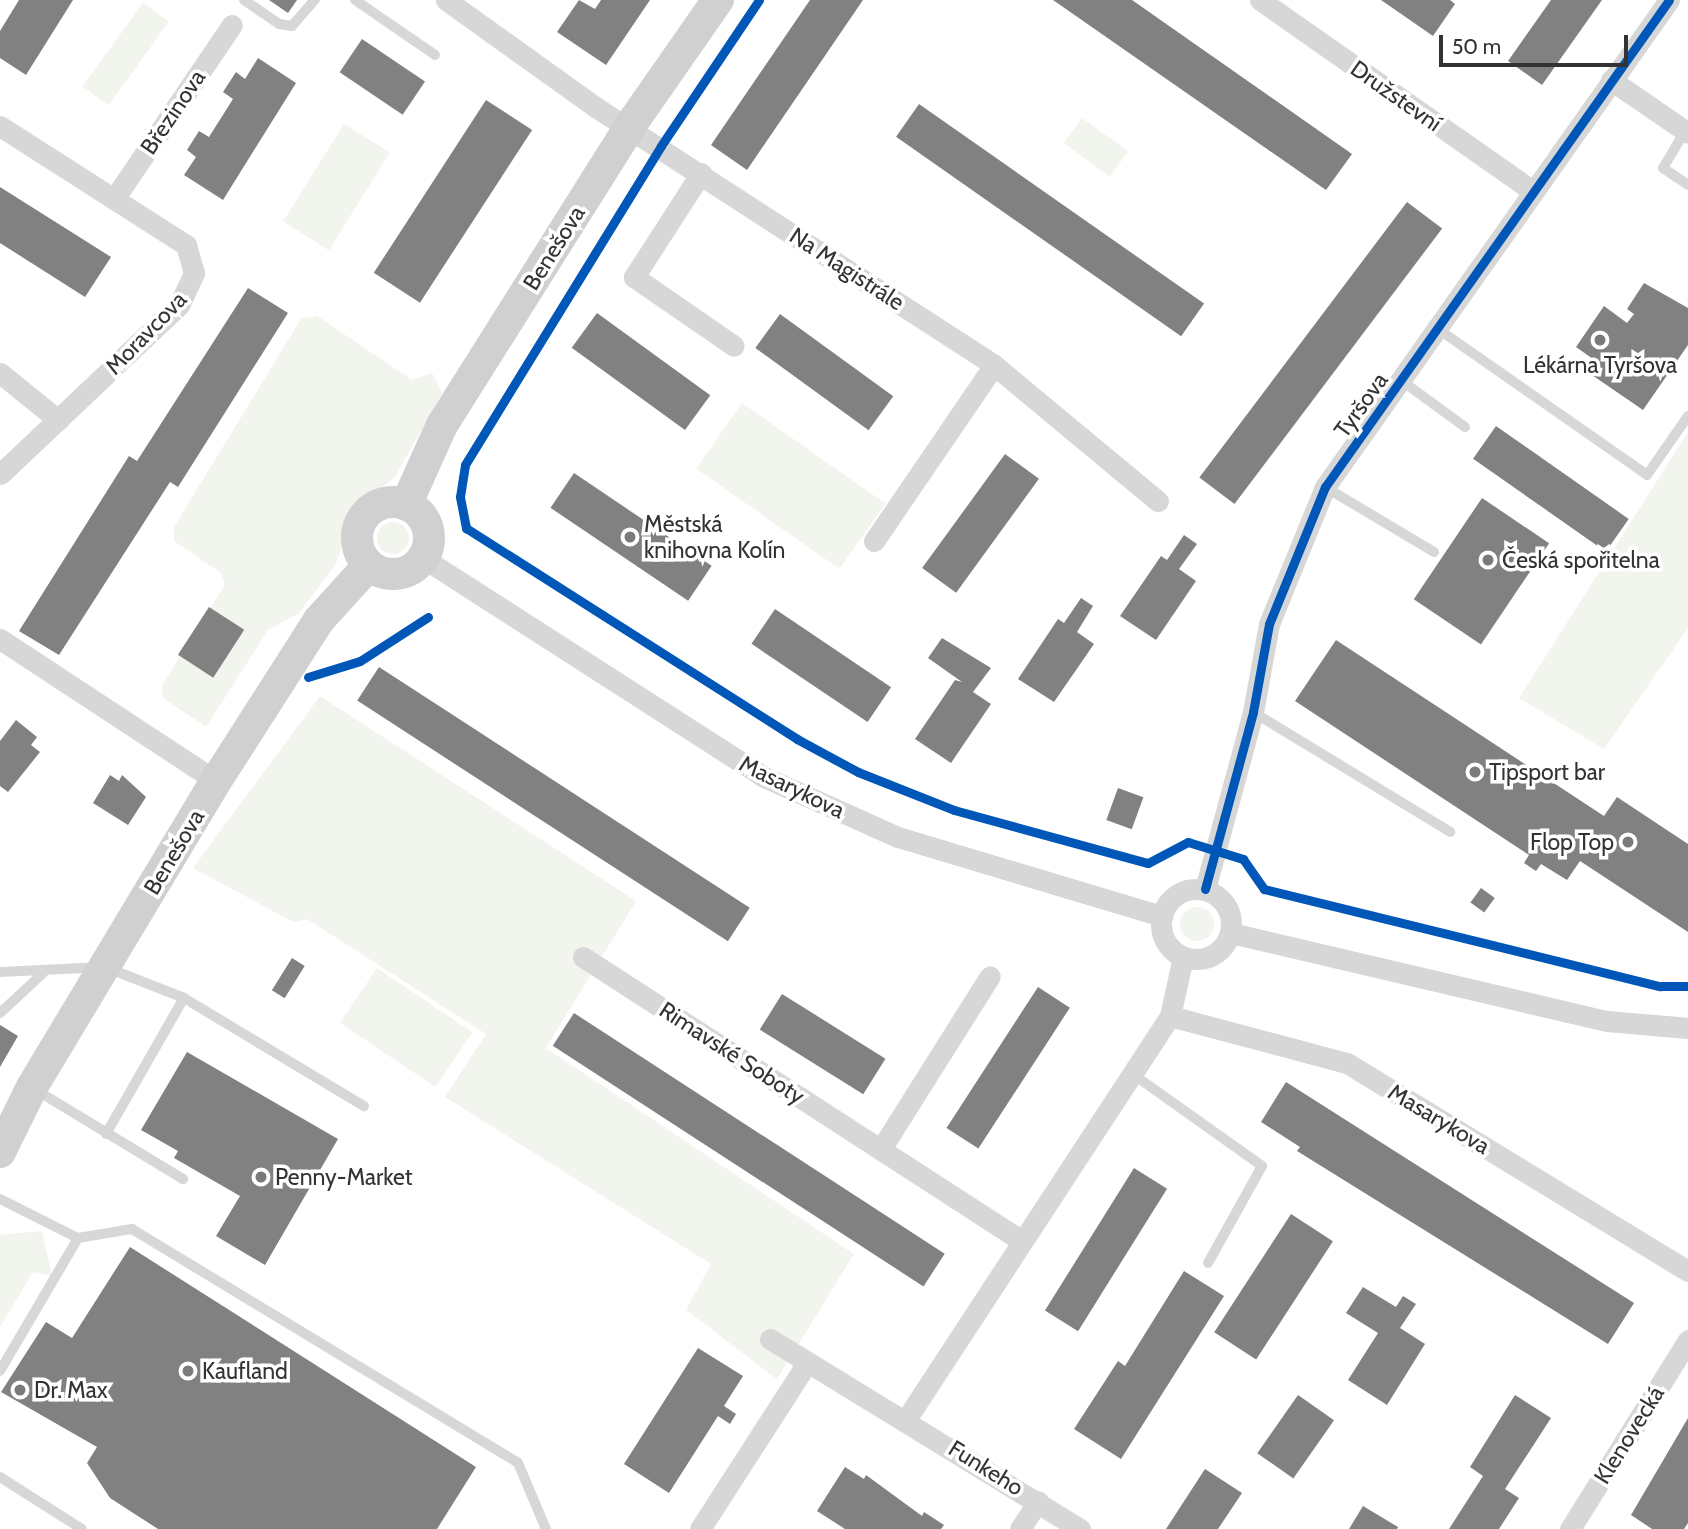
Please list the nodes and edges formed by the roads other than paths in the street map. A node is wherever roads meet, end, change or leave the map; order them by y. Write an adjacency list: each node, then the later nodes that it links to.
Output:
1 (244, 0): 2 (lane)
2 (315, 0)
3 (355, 0): 9 (lane)
4 (446, 0): 12 (street, Na Magistrále)
5 (718, 0): 12 (street, Benešova)
6 (1260, 0): 16 (street, Družstevní)
7 (1669, 0): 10 (street, Tyršova)
8 (232, 25): 17 (street, Březinova)
9 (435, 55)
10 (1611, 80): 13 (street); 16 (street, Tyršova)
11 (0, 126): 17 (street, Moravcova)
12 (630, 126): 14 (street, Na Magistrále); 29 (street, Benešova)
13 (1687, 132): 15 (lane)
14 (701, 173): 19 (street); 20 (street, Na Magistrále)
15 (1688, 185)
16 (1533, 191): 18 (street, Tyršova)
17 (114, 199): 24 (street, Moravcova)
18 (1438, 329): 22 (street, Tyršova); 23 (lane)
19 (734, 346)
20 (994, 365): 28 (street, Na Magistrále); 30 (street)
21 (0, 373): 24 (street)
22 (1402, 381): 25 (lane); 27 (street, Tyršova)
23 (1688, 416)
24 (58, 420): 26 (street, Moravcova)
25 (1465, 428)
26 (0, 474)
27 (1325, 487): 31 (lane); 35 (street, Tyršova)
28 (1158, 501)
29 (405, 505): 32 (street); 33 (street)
30 (874, 541)
31 (1434, 552)
32 (423, 558): 33 (street); 39 (street, Masarykova)
33 (369, 565): 36 (street, Benešova)
34 (0, 639): 36 (street)
35 (1253, 712): 37 (lane); 38 (street, Tyršova)
36 (216, 781): 43 (street, Benešova)
37 (1451, 832)
38 (1205, 889): 39 (street); 40 (street)
39 (1162, 915): 42 (street)
40 (1231, 933): 42 (street); 50 (street)
41 (583, 957): 55 (street, Rimavské Soboty)
42 (1183, 957): 49 (street)
43 (105, 967): 45 (lane); 47 (lane); 52 (street, Benešova)
44 (0, 972): 45 (lane)
45 (43, 973): 48 (lane)
46 (990, 976): 55 (street)
47 (184, 998): 53 (lane); 54 (lane)
48 (0, 1013)
49 (1170, 1016): 51 (street); 62 (street, Masarykova)
50 (1688, 1028)
51 (1134, 1075): 60 (street); 61 (lane)
52 (32, 1087): 54 (lane); 56 (street, Benešova)
53 (364, 1106)
54 (106, 1134): 57 (lane)
55 (881, 1149): 60 (street, Rimavské Soboty)
56 (0, 1152)
57 (183, 1178)
58 (0, 1199): 59 (lane)
59 (78, 1238): 66 (lane); 71 (lane)
60 (1022, 1241): 67 (street)
61 (1208, 1262)
62 (1688, 1271)
63 (770, 1339): 65 (street, Funkeho)
64 (1688, 1340): 75 (street, Klenovecká)
65 (807, 1363): 67 (street, Funkeho); 72 (street)
66 (0, 1371)
67 (907, 1418): 69 (street, Funkeho)
68 (0, 1478): 70 (lane)
69 (1038, 1502): 73 (street, Funkeho); 74 (street)
70 (75, 1527)
71 (545, 1529)
72 (700, 1529)
73 (1020, 1529)
74 (1080, 1529)
75 (1570, 1529)

